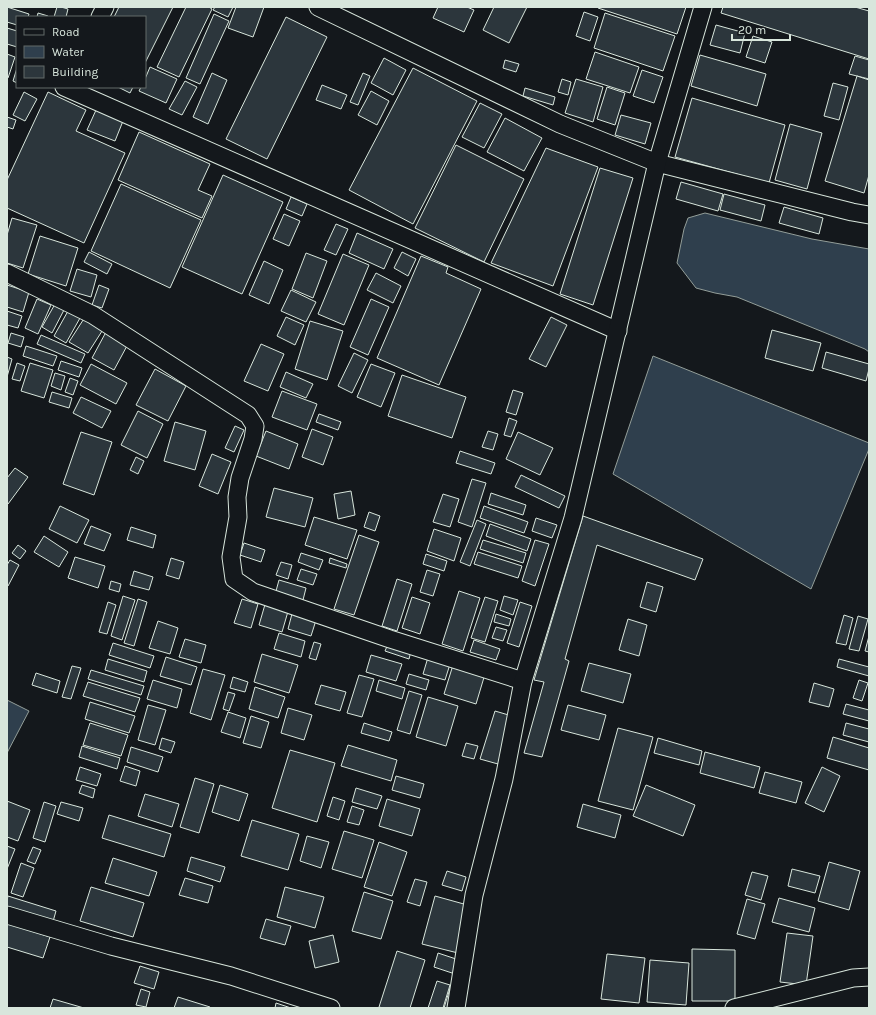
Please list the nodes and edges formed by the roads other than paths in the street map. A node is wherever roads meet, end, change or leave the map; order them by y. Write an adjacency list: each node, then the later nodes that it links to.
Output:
1 (105, 7): 4 (street)
2 (318, 7): 6 (street)
3 (703, 7): 6 (street)
4 (100, 16)
5 (66, 88): 9 (street)
6 (658, 163): 7 (street); 9 (street)
7 (869, 215)
8 (7, 273): 10 (street)
9 (618, 330): 10 (street)
10 (523, 681): 14 (street)
11 (7, 915): 13 (street)
12 (869, 977): 15 (street)
13 (331, 1008)
14 (456, 1008)
15 (734, 1008)

